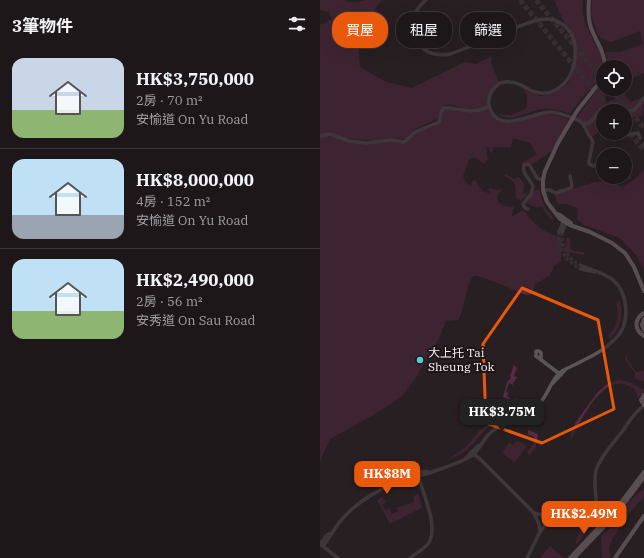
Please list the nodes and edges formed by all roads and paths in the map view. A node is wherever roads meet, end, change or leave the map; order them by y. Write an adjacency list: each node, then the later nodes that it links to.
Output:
1 (426, 0): 6 (street)
2 (588, 0): 3 (main road)
3 (605, 60)
4 (596, 86): 9 (main road)
5 (644, 98): 7 (street)
6 (489, 107): 9 (street); 14 (street)
7 (632, 111)
8 (596, 114): 11 (street)
9 (572, 118): 12 (street); 18 (main road)
10 (596, 118): 11 (street)
11 (591, 122): 12 (street)
12 (583, 124): 16 (street)
13 (632, 134): 15 (street)
14 (320, 136)
15 (640, 138)
16 (596, 166)
17 (570, 176): 19 (street)
18 (543, 180): 19 (main road); 20 (street)
19 (543, 190): 21 (main road)
20 (528, 209)
21 (564, 222): 22 (street); 24 (main road)
22 (561, 232)
23 (582, 268): 30 (street)
24 (644, 291)
25 (644, 313): 28 (main road)
26 (644, 320): 27 (main road)
27 (644, 330)
28 (644, 336)
29 (538, 355): 30 (street)
30 (559, 375): 33 (street)
31 (644, 395): 32 (main road)
32 (643, 404): 41 (street)
33 (473, 452): 35 (street); 37 (street)
34 (644, 472): 41 (main road)
35 (420, 474): 45 (street); 47 (street)
36 (644, 477): 41 (main road)
37 (534, 513): 38 (street); 40 (street)
38 (541, 516): 40 (street); 43 (street)
39 (644, 516): 51 (main road)
40 (538, 519): 42 (street)
41 (605, 523): 49 (main road); 50 (main road)
42 (539, 524): 43 (street); 44 (street)
43 (545, 525): 44 (street)
44 (540, 532): 48 (street)
45 (322, 544): 46 (street)
46 (338, 558)
47 (410, 558)
48 (527, 558)
49 (570, 558)
50 (574, 558)
51 (615, 558)

